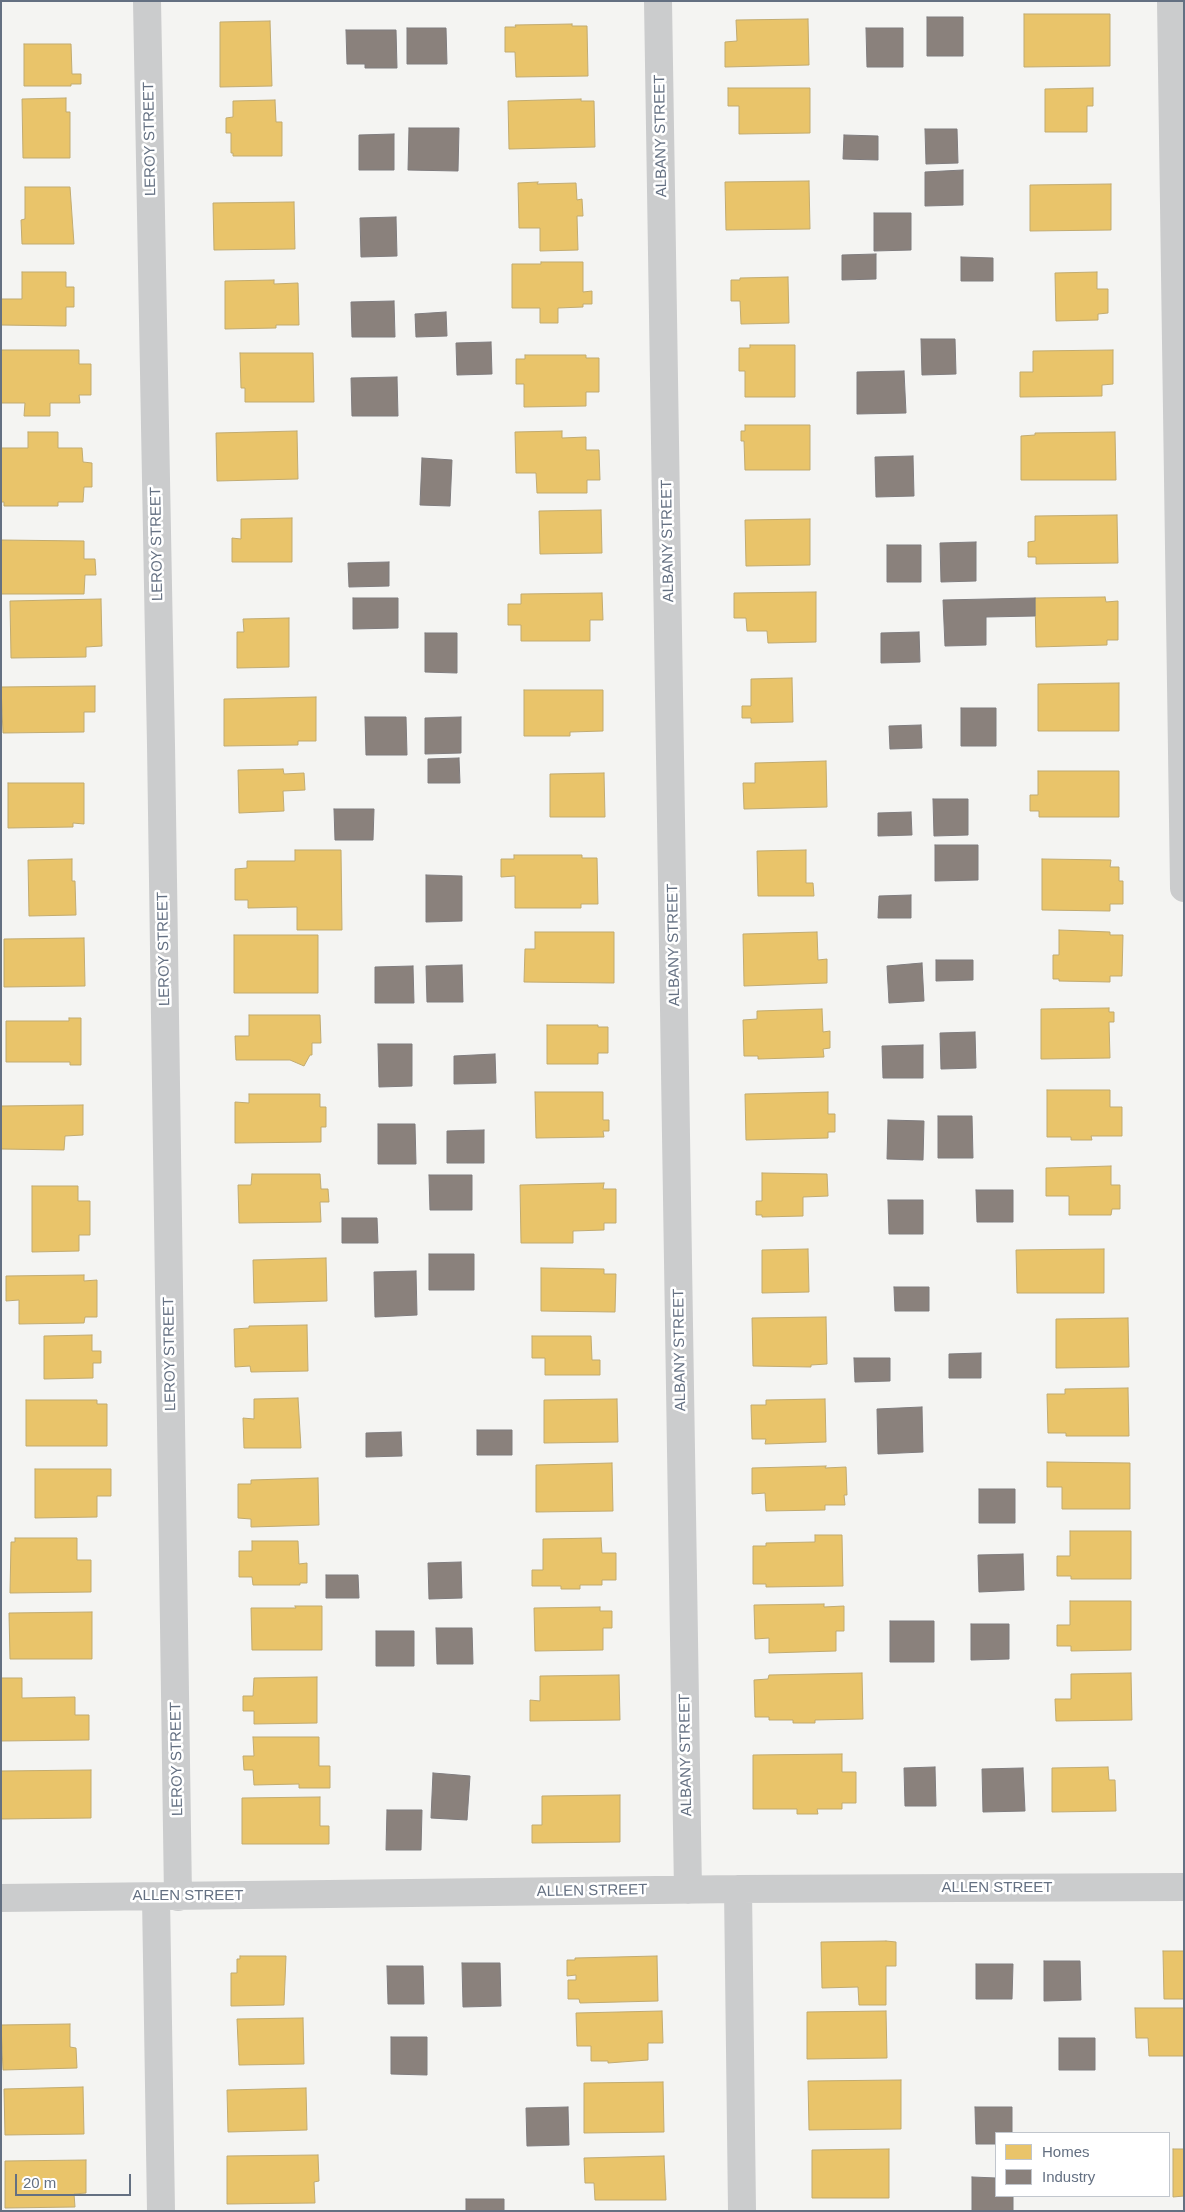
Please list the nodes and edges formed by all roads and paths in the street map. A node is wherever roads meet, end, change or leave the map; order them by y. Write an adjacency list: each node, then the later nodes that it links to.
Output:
1 (147, 1): 8 (street, LEROY STREET)
2 (658, 1): 7 (street, ALBANY STREET)
3 (1171, 1): 4 (street)
4 (1184, 888)
5 (1184, 1887): 6 (street, ALLEN STREET)
6 (738, 1889): 7 (street, ALLEN STREET); 11 (street)
7 (688, 1890): 8 (street, ALLEN STREET)
8 (167, 1897): 9 (street, ALLEN STREET); 10 (street, LEROY STREET)
9 (1, 1898)
10 (161, 2211)
11 (742, 2211)

